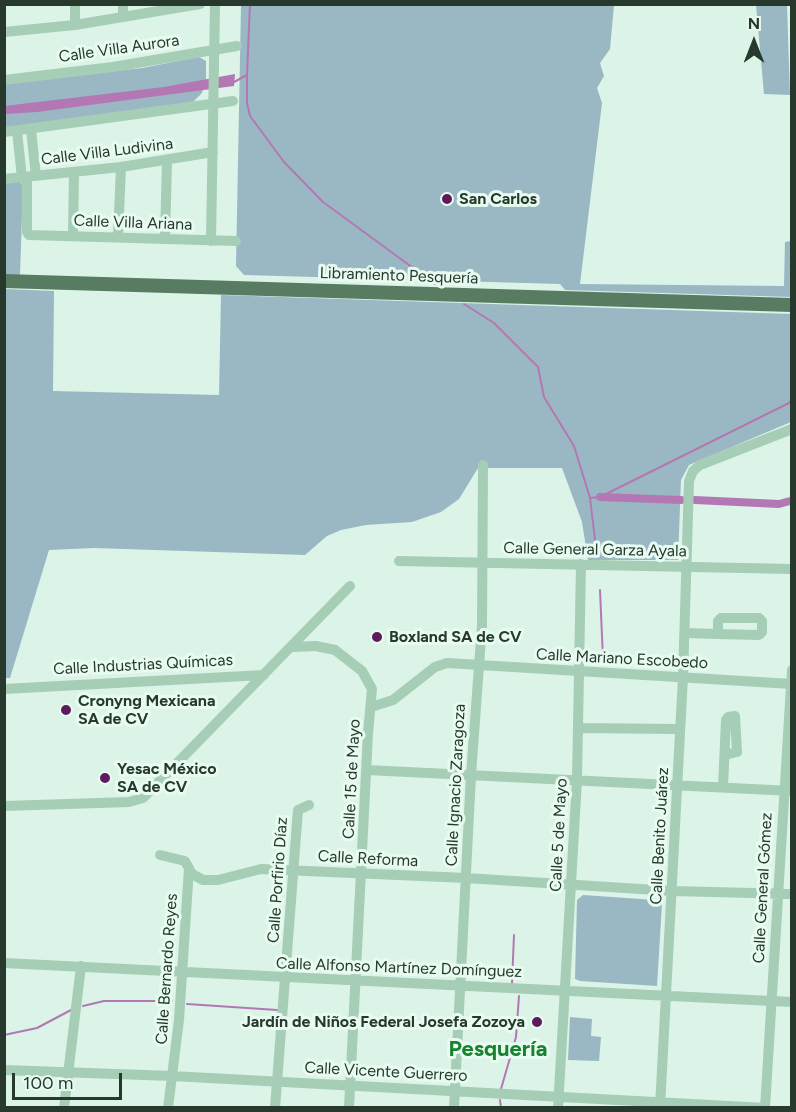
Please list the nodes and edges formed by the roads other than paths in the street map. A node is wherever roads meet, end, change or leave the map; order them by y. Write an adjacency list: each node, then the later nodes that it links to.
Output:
1 (75, 4): 7 (street)
2 (123, 4): 6 (street)
3 (200, 4): 5 (street)
4 (215, 4): 10 (street)
5 (167, 7): 6 (street)
6 (123, 17): 7 (street)
7 (75, 25): 8 (street)
8 (4, 32)
9 (237, 46): 10 (street, Calle Villa Aurora)
10 (214, 52): 11 (street, Calle Villa Aurora); 13 (street)
11 (4, 80)
12 (233, 101): 13 (street)
13 (213, 103): 14 (street); 17 (street)
14 (31, 130): 15 (street); 21 (street)
15 (17, 131): 16 (street); 21 (street)
16 (4, 132)
17 (213, 152): 18 (street, Calle Villa Ludivina); 26 (street)
18 (167, 161): 19 (street, Calle Villa Ludivina); 25 (street)
19 (121, 167): 20 (street, Calle Villa Ludivina); 24 (street)
20 (74, 173): 21 (street, Calle Villa Ludivina); 23 (street)
21 (28, 177): 22 (street, Calle Villa Ludivina); 23 (street, Calle Villa Ariana)
22 (4, 179)
23 (73, 236): 24 (street, Calle Villa Ariana)
24 (118, 237): 25 (street, Calle Villa Ariana)
25 (165, 239): 26 (street, Calle Villa Ariana)
26 (211, 241): 27 (street, Calle Villa Ariana)
27 (236, 242)
28 (4, 281): 29 (main road, Libramiento Pesquería)
29 (792, 305)
30 (792, 429): 35 (street, Calle Benito Juárez)
31 (483, 465): 33 (street, Calle Ignacio Zaragoza)
32 (399, 561): 33 (street, Calle General Garza Ayala)
33 (482, 563): 34 (street, Calle General Garza Ayala); 41 (street, Calle Ignacio Zaragoza)
34 (581, 564): 35 (street, Calle General Garza Ayala); 43 (street, Calle 5 de Mayo)
35 (687, 566): 36 (street, Calle General Garza Ayala); 38 (street, Calle Benito Juárez)
36 (792, 569)
37 (350, 586): 40 (street)
38 (685, 633): 39 (street); 45 (street, Calle Benito Juárez)
39 (718, 634)
40 (292, 647): 44 (street); 48 (street, Calle 15 de Mayo)
41 (478, 667): 43 (street, Calle Mariano Escobedo); 48 (street, Calle Mariano Escobedo); 53 (street, Calle Ignacio Zaragoza)
42 (792, 670): 46 (street, Calle General Gómez)
43 (579, 672): 45 (street, Calle Mariano Escobedo); 49 (street, Calle 5 de Mayo)
44 (264, 675): 47 (street, Calle Industrias Químicas); 59 (street)
45 (684, 677): 46 (street, Calle Mariano Escobedo); 55 (street, Calle Benito Juárez)
46 (791, 684): 57 (street, Calle General Gómez)
47 (4, 689)
48 (371, 707): 52 (street, Calle 15 de Mayo)
49 (578, 728): 50 (street); 54 (street, Calle 5 de Mayo)
50 (676, 729)
51 (725, 755): 56 (street)
52 (367, 770): 53 (street); 63 (street, Calle 15 de Mayo)
53 (471, 775): 54 (street); 65 (street, Calle Ignacio Zaragoza)
54 (577, 780): 55 (street); 66 (street, Calle 5 de Mayo)
55 (677, 784): 56 (street); 67 (street, Calle Benito Juárez)
56 (723, 787): 57 (street)
57 (787, 791): 68 (street, Calle General Gómez)
58 (309, 805): 62 (street, Calle Porfirio Díaz)
59 (4, 806)
60 (160, 855): 61 (street)
61 (189, 867): 64 (street, Calle Bernardo Reyes); 72 (street, Calle Bernardo Reyes)
62 (295, 871): 63 (street, Calle Reforma); 64 (street, Calle Reforma); 73 (street, Calle Porfirio Díaz)
63 (362, 874): 65 (street, Calle Reforma); 74 (street, Calle 15 de Mayo)
64 (197, 878)
65 (466, 878): 66 (street, Calle Reforma); 75 (street, Calle Ignacio Zaragoza)
66 (571, 886): 67 (street, Calle Reforma); 76 (street, Calle 5 de Mayo)
67 (672, 891): 68 (street, Calle Reforma); 77 (street, Calle Benito Juárez)
68 (778, 893): 69 (street, Calle Reforma); 78 (street, Calle General Gómez)
69 (792, 894)
70 (4, 963): 71 (street, Calle Alfonso Martínez Domínguez)
71 (81, 966): 72 (street, Calle Alfonso Martínez Domínguez); 81 (street)
72 (182, 973): 73 (street, Calle Alfonso Martínez Domínguez); 82 (street, Calle Bernardo Reyes)
73 (287, 978): 74 (street, Calle Alfonso Martínez Domínguez); 83 (street, Calle Porfirio Díaz)
74 (356, 980): 75 (street, Calle Alfonso Martínez Domínguez); 84 (street, Calle 15 de Mayo)
75 (460, 985): 76 (street, Calle Alfonso Martínez Domínguez); 85 (street, Calle Ignacio Zaragoza)
76 (566, 990): 77 (street, Calle Alfonso Martínez Domínguez); 86 (street, Calle 5 de Mayo)
77 (666, 996): 78 (street, Calle Alfonso Martínez Domínguez); 87 (street, Calle Benito Juárez)
78 (772, 1001): 79 (street, Calle Alfonso Martínez Domínguez); 94 (street, Calle General Gómez)
79 (792, 1002)
80 (4, 1070): 81 (street, Calle Vicente Guerrero)
81 (70, 1072): 82 (street, Calle Vicente Guerrero); 88 (street)
82 (172, 1076): 83 (street, Calle Vicente Guerrero); 89 (street, Calle Bernardo Reyes)
83 (278, 1081): 84 (street, Calle Vicente Guerrero); 90 (street, Calle Porfirio Díaz)
84 (350, 1085): 85 (street, Calle Vicente Guerrero); 91 (street, Calle 15 de Mayo)
85 (455, 1091): 86 (street, Calle Vicente Guerrero); 92 (street, Calle Ignacio Zaragoza)
86 (559, 1096): 87 (street, Calle Vicente Guerrero); 93 (street, Calle 5 de Mayo)
87 (661, 1104): 94 (street, Calle Vicente Guerrero)
88 (64, 1107)
89 (168, 1107)
90 (275, 1107)
91 (349, 1107)
92 (454, 1107)
93 (558, 1107)
94 (766, 1107)

